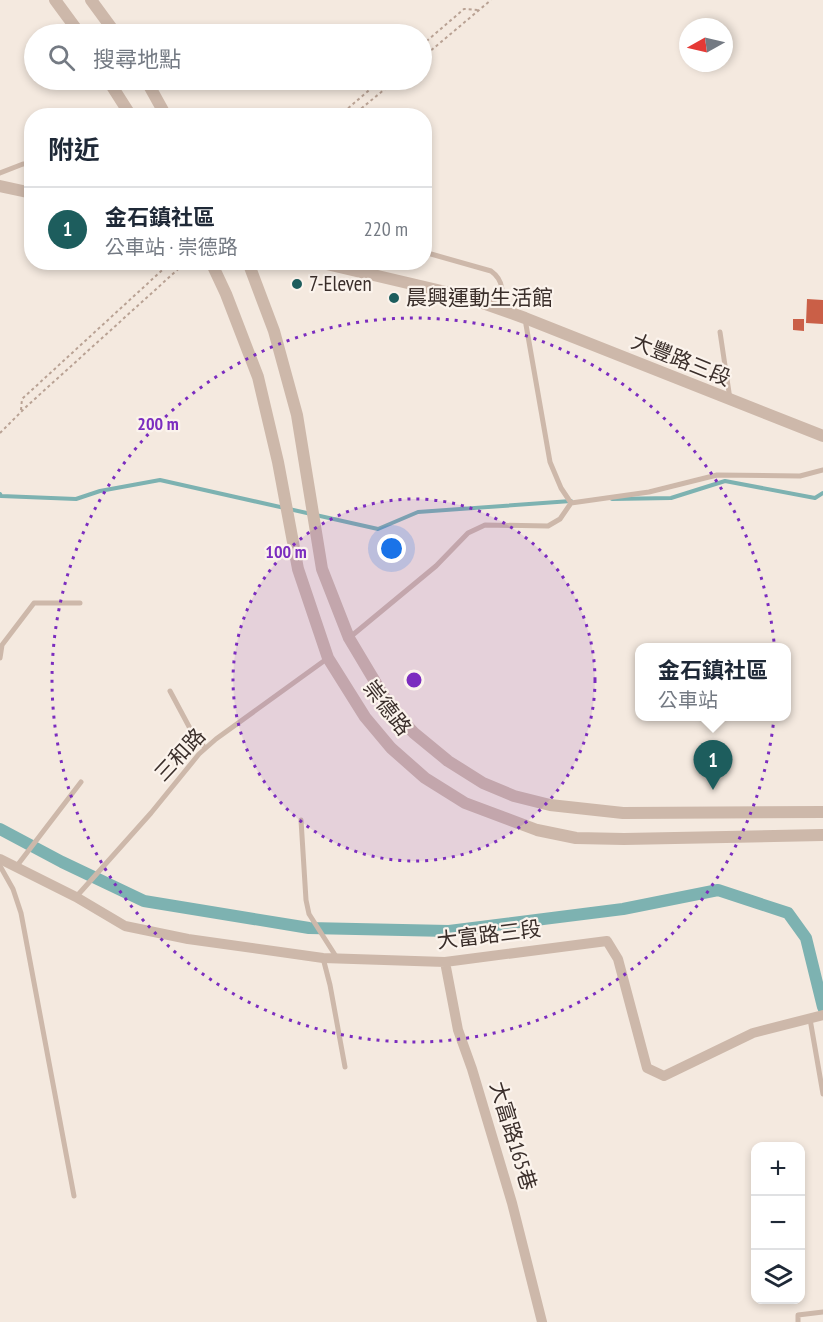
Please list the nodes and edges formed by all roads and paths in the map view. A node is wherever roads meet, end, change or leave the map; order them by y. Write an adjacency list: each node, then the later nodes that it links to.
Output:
1 (55, 0): 5 (street)
2 (91, 0): 6 (street)
3 (491, 0): 4 (path)
4 (478, 10): 7 (path); 8 (path)
5 (73, 24)
6 (109, 24)
7 (432, 36)
8 (432, 50)
9 (114, 90): 13 (street)
10 (152, 90): 14 (street)
11 (369, 90): 15 (path)
12 (384, 90): 16 (path)
13 (126, 108)
14 (162, 108)
15 (348, 108)
16 (362, 108)
17 (24, 164): 18 (lane)
18 (0, 173)
19 (0, 186): 20 (street)
20 (24, 191)
21 (432, 254): 27 (lane)
22 (162, 270): 31 (path)
23 (177, 270): 31 (path)
24 (215, 270): 39 (street, 崇德路)
25 (251, 270): 37 (street, 崇德路)
26 (352, 270): 27 (street, 大豐路三段)
27 (500, 309): 28 (street, 大豐路三段)
28 (525, 318): 30 (street, 大豐路三段); 35 (lane)
29 (720, 332): 30 (lane)
30 (731, 400): 33 (street, 大豐路三段)
31 (21, 412): 32 (path)
32 (0, 433)
33 (823, 436)
34 (823, 470): 35 (lane)
35 (571, 503): 37 (lane)
36 (80, 603): 38 (lane)
37 (349, 638): 43 (street, 崇德路)
38 (0, 658)
39 (328, 658): 41 (lane, 三和路); 45 (street, 崇德路)
40 (170, 691): 41 (lane)
41 (205, 748): 49 (lane, 三和路)
42 (81, 782): 48 (lane)
43 (823, 812)
44 (301, 820): 50 (lane)
45 (823, 835)
46 (0, 859): 48 (street, 大富路三段)
47 (0, 866): 57 (lane)
48 (16, 867): 49 (street, 大富路三段)
49 (76, 897): 51 (street, 大富路三段)
50 (335, 954): 51 (street, 大富路三段); 52 (street, 大富路三段)
51 (323, 958): 55 (lane)
52 (445, 962): 54 (street, 大富路三段); 59 (street, 大富路165巷)
53 (823, 1015): 54 (street, 大富路三段)
54 (810, 1018): 56 (lane)
55 (345, 1068)
56 (823, 1094)
57 (74, 1196)
58 (823, 1312): 60 (lane)
59 (542, 1322)
60 (798, 1322)

